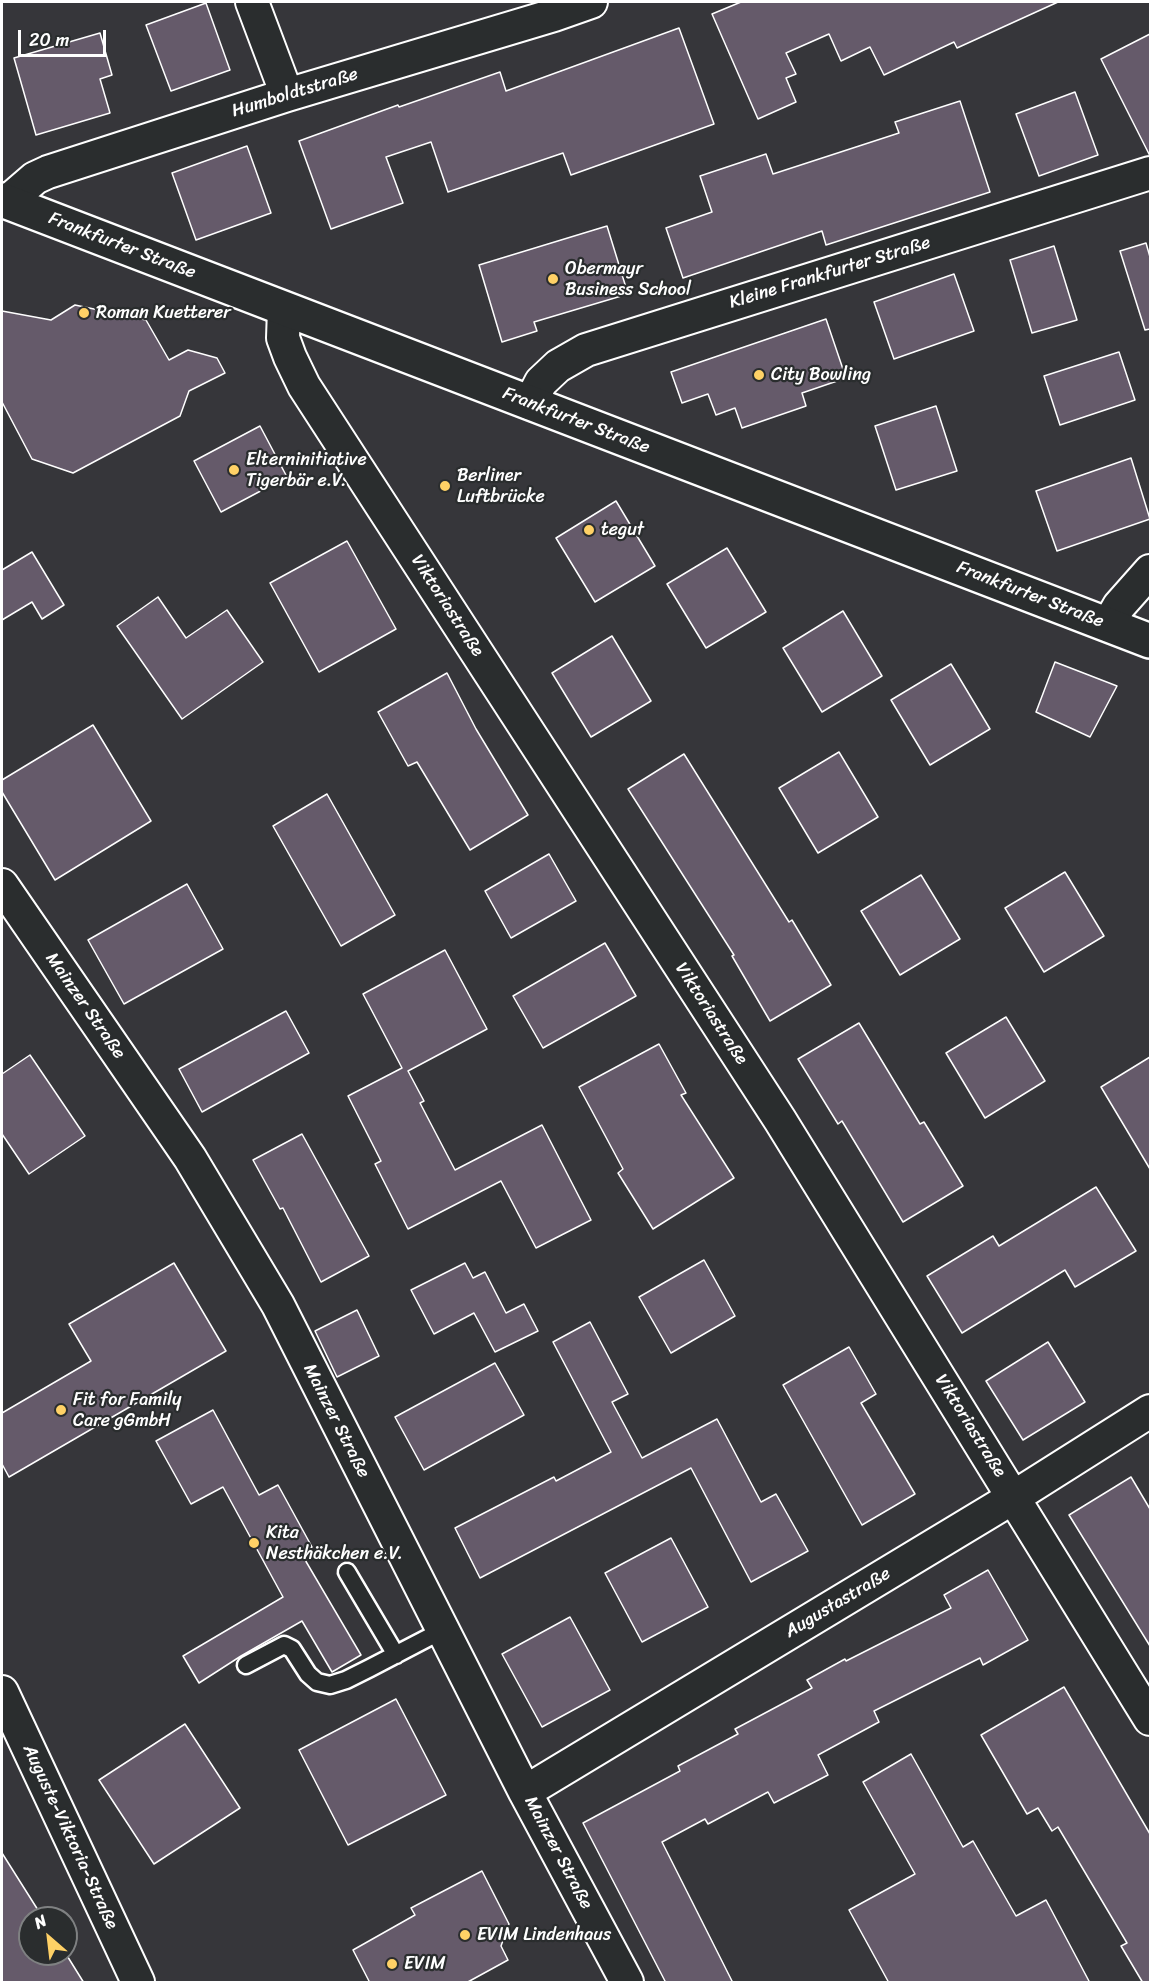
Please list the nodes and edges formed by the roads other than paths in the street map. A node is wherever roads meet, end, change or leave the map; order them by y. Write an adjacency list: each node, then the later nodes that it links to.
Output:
1 (252, 2): 4 (street)
2 (591, 2): 3 (street, Humboldtstraße)
3 (552, 8): 4 (street, Humboldtstraße)
4 (287, 95): 6 (street, Humboldtstraße)
5 (1150, 173): 8 (street, Kleine Frankfurter Straße)
6 (4, 201): 7 (main road, Frankfurter Straße)
7 (284, 309): 8 (main road, Frankfurter Straße); 14 (street, Viktoriastraße)
8 (530, 403): 10 (main road, Frankfurter Straße)
9 (1150, 571): 10 (street)
10 (1108, 625): 11 (main road, Frankfurter Straße)
11 (1150, 641)
12 (2, 885): 16 (street, Mainzer Straße)
13 (1150, 1411): 14 (street, Augustastraße)
14 (1014, 1497): 20 (street, Viktoriastraße); 21 (street, Augustastraße)
15 (347, 1572): 17 (lane)
16 (443, 1630): 17 (lane); 21 (street, Mainzer Straße)
17 (396, 1654): 18 (lane)
18 (246, 1665)
19 (2, 1692): 23 (street, Auguste-Viktoria-Straße)
20 (1150, 1719)
21 (525, 1792): 22 (street, Mainzer Straße)
22 (617, 1979)
23 (138, 1983)

